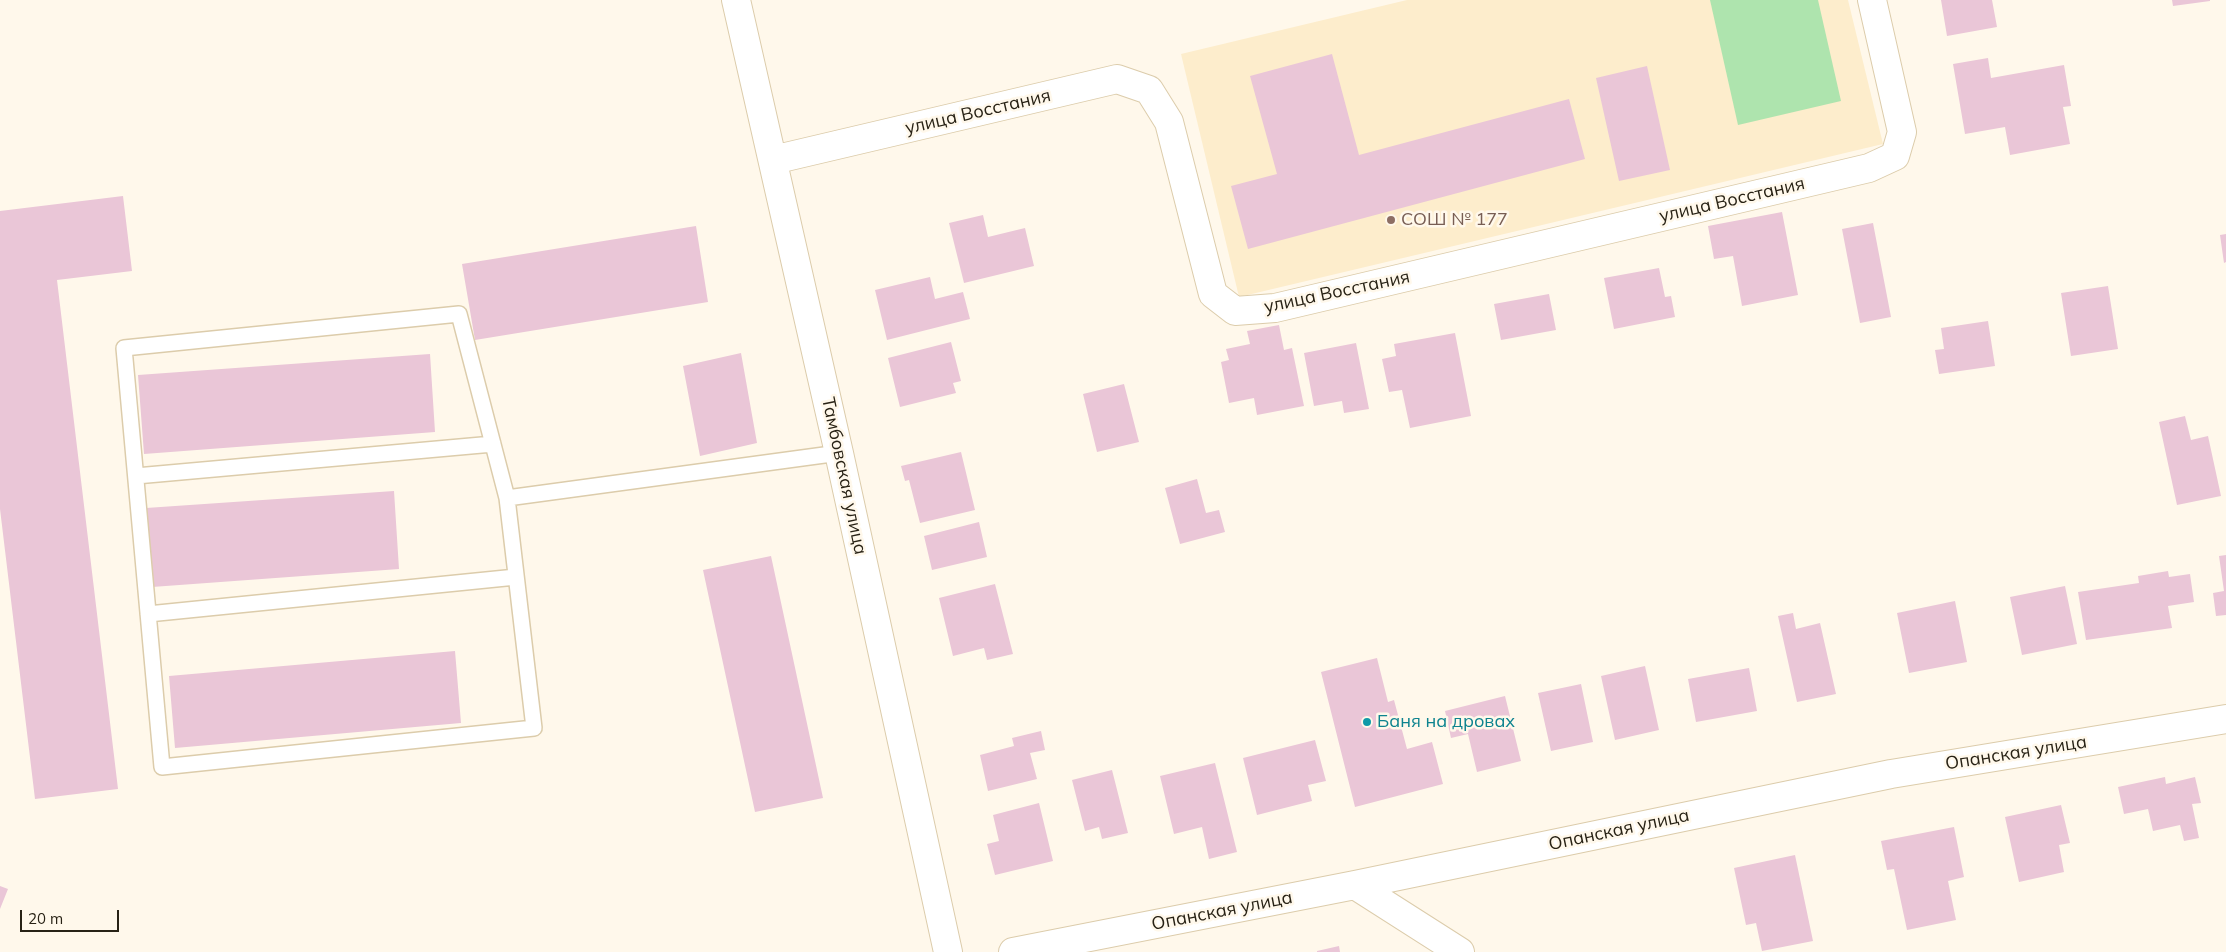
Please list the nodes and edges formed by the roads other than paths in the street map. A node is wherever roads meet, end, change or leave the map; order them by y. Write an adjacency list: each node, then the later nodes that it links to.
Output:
1 (736, 0): 3 (street, Тамбовская улица)
2 (1872, 0): 3 (street, улица Восстания)
3 (773, 160): 5 (street, Тамбовская улица)
4 (493, 444): 6 (lane); 6 (lane); 7 (lane)
5 (839, 453): 7 (lane); 12 (street, Тамбовская улица)
6 (136, 476): 9 (lane)
7 (507, 498): 8 (lane)
8 (516, 577): 9 (lane); 9 (lane)
9 (148, 614)
10 (2226, 719): 11 (street, Опанская улица)
11 (1355, 885): 13 (street, Опанская улица); 14 (street)
12 (948, 952)
13 (1013, 952)
14 (1460, 952)

